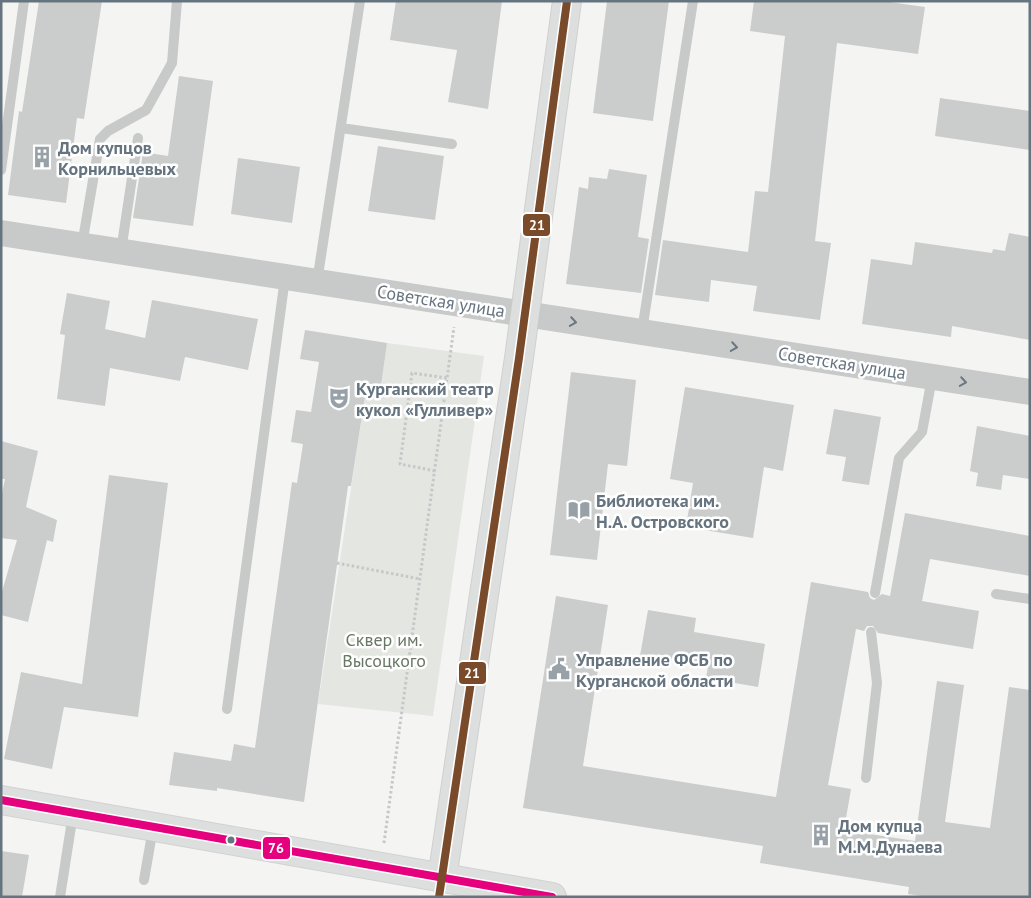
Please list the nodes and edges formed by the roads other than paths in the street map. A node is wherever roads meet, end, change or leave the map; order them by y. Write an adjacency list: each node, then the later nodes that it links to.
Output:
1 (24, 1): 9 (lane)
2 (177, 1): 11 (lane)
3 (360, 1): 6 (lane)
4 (567, 1): 15 (main road)
5 (693, 1): 16 (lane)
6 (341, 128): 8 (lane); 14 (lane)
7 (138, 138): 12 (lane)
8 (452, 144)
9 (1, 170)
10 (1, 233): 11 (street, Советская улица)
11 (82, 246): 12 (street, Советская улица)
12 (120, 252): 13 (street, Советская улица)
13 (285, 277): 14 (street, Советская улица); 23 (lane)
14 (317, 282): 15 (street, Советская улица)
15 (525, 314): 16 (street, Советская улица, one-way to 16); 29 (main road)
16 (642, 333): 17 (street, Советская улица, one-way to 17)
17 (932, 377): 18 (street, Советская улица, one-way to 18); 19 (lane)
18 (1030, 392)
19 (875, 593)
20 (996, 594): 21 (lane)
21 (1030, 599)
22 (871, 632): 24 (lane)
23 (227, 709)
24 (866, 778)
25 (1, 800): 26 (main road)
26 (73, 813): 27 (main road); 30 (lane)
27 (153, 827): 28 (lane); 29 (main road)
28 (144, 880)
29 (440, 888): 31 (main road)
30 (60, 897)
31 (552, 897)

